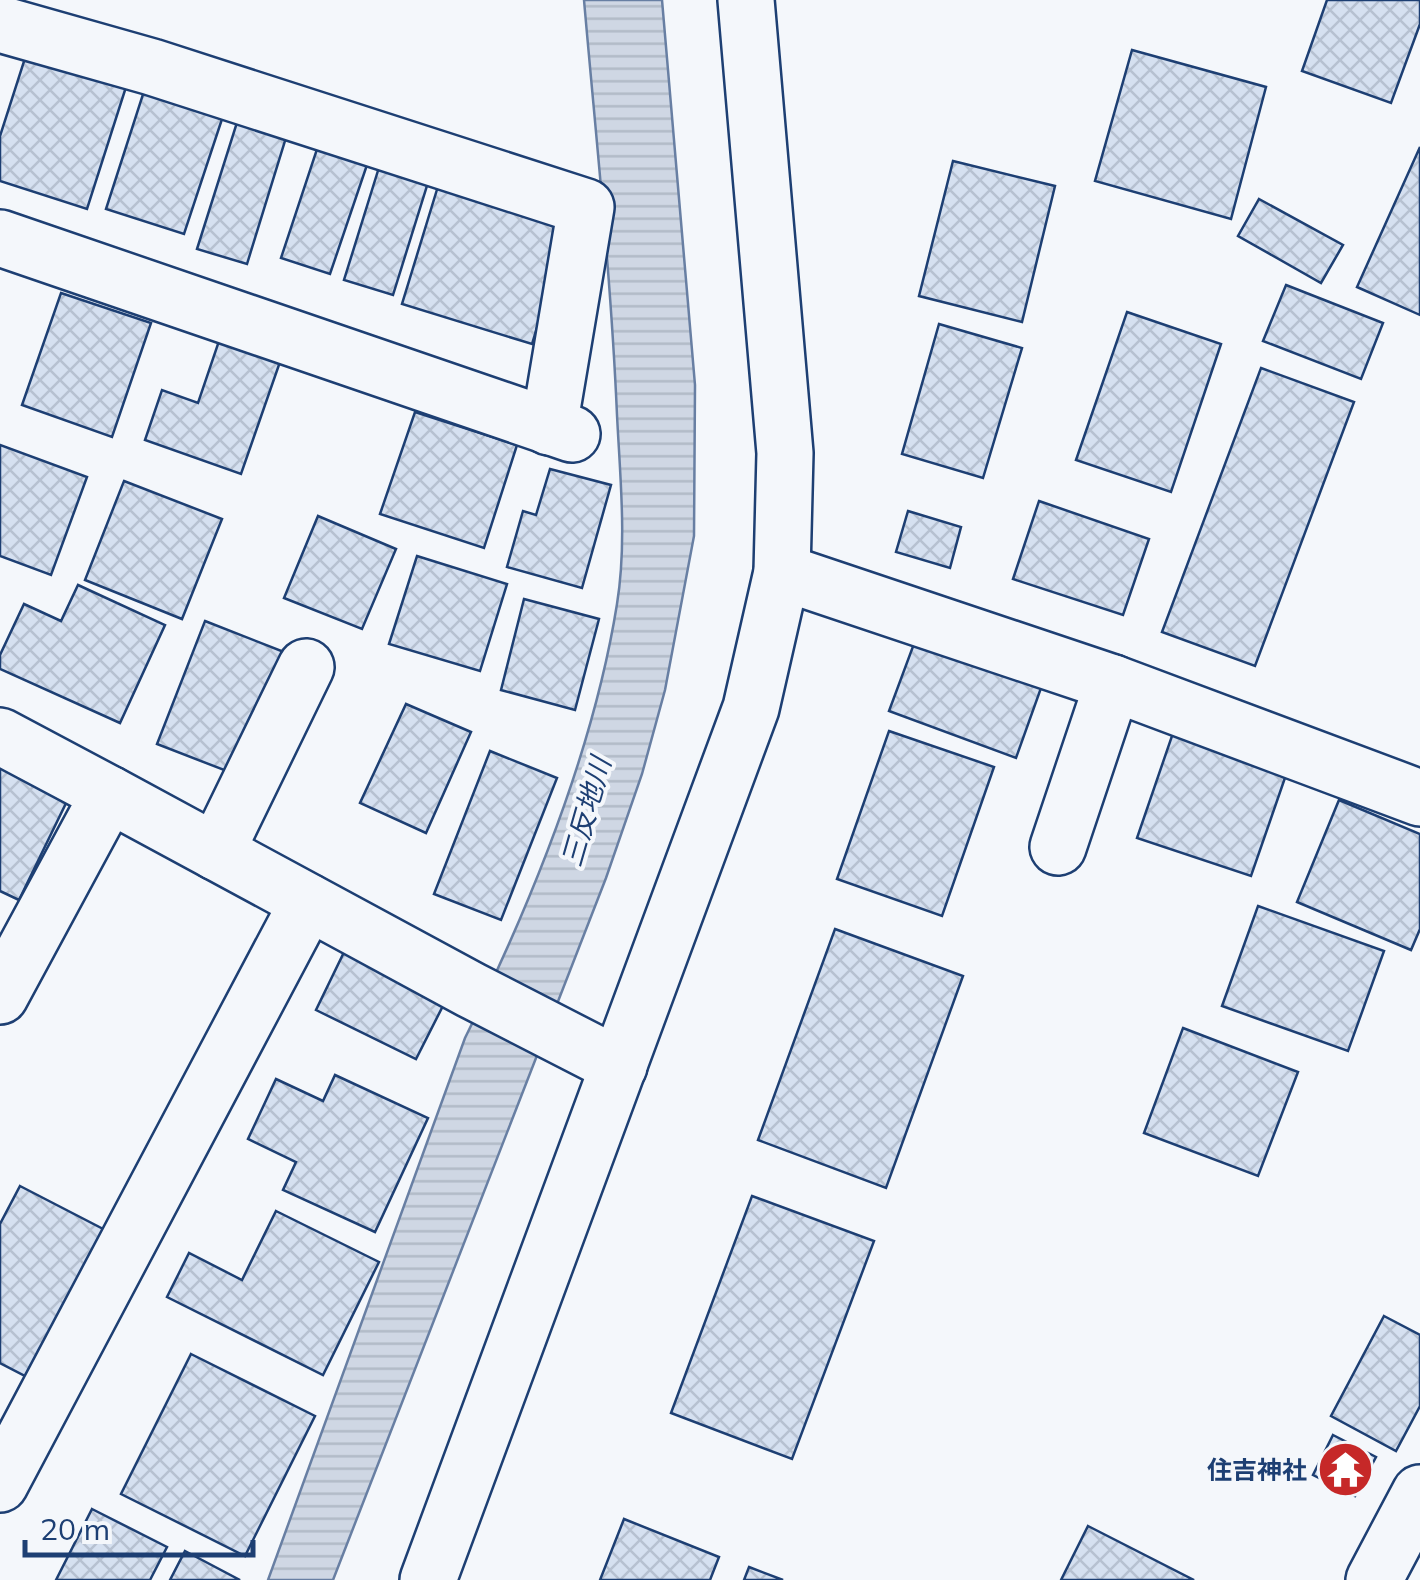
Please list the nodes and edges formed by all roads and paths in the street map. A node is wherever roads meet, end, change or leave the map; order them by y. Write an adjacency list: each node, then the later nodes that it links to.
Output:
1 (746, 0): 4 (street)
2 (0, 24): 3 (street)
3 (0, 238)
4 (782, 572): 6 (street); 14 (street)
5 (306, 667): 11 (street)
6 (1113, 684): 9 (street); 10 (street)
7 (0, 736): 8 (street)
8 (109, 794): 11 (street); 13 (street)
9 (1420, 798)
10 (1058, 846)
11 (216, 852): 12 (street)
12 (308, 902): 14 (street); 15 (street)
13 (0, 996)
14 (604, 1059): 17 (street)
15 (0, 1484)
16 (1415, 1514): 18 (street)
17 (428, 1580)
18 (1374, 1580)

